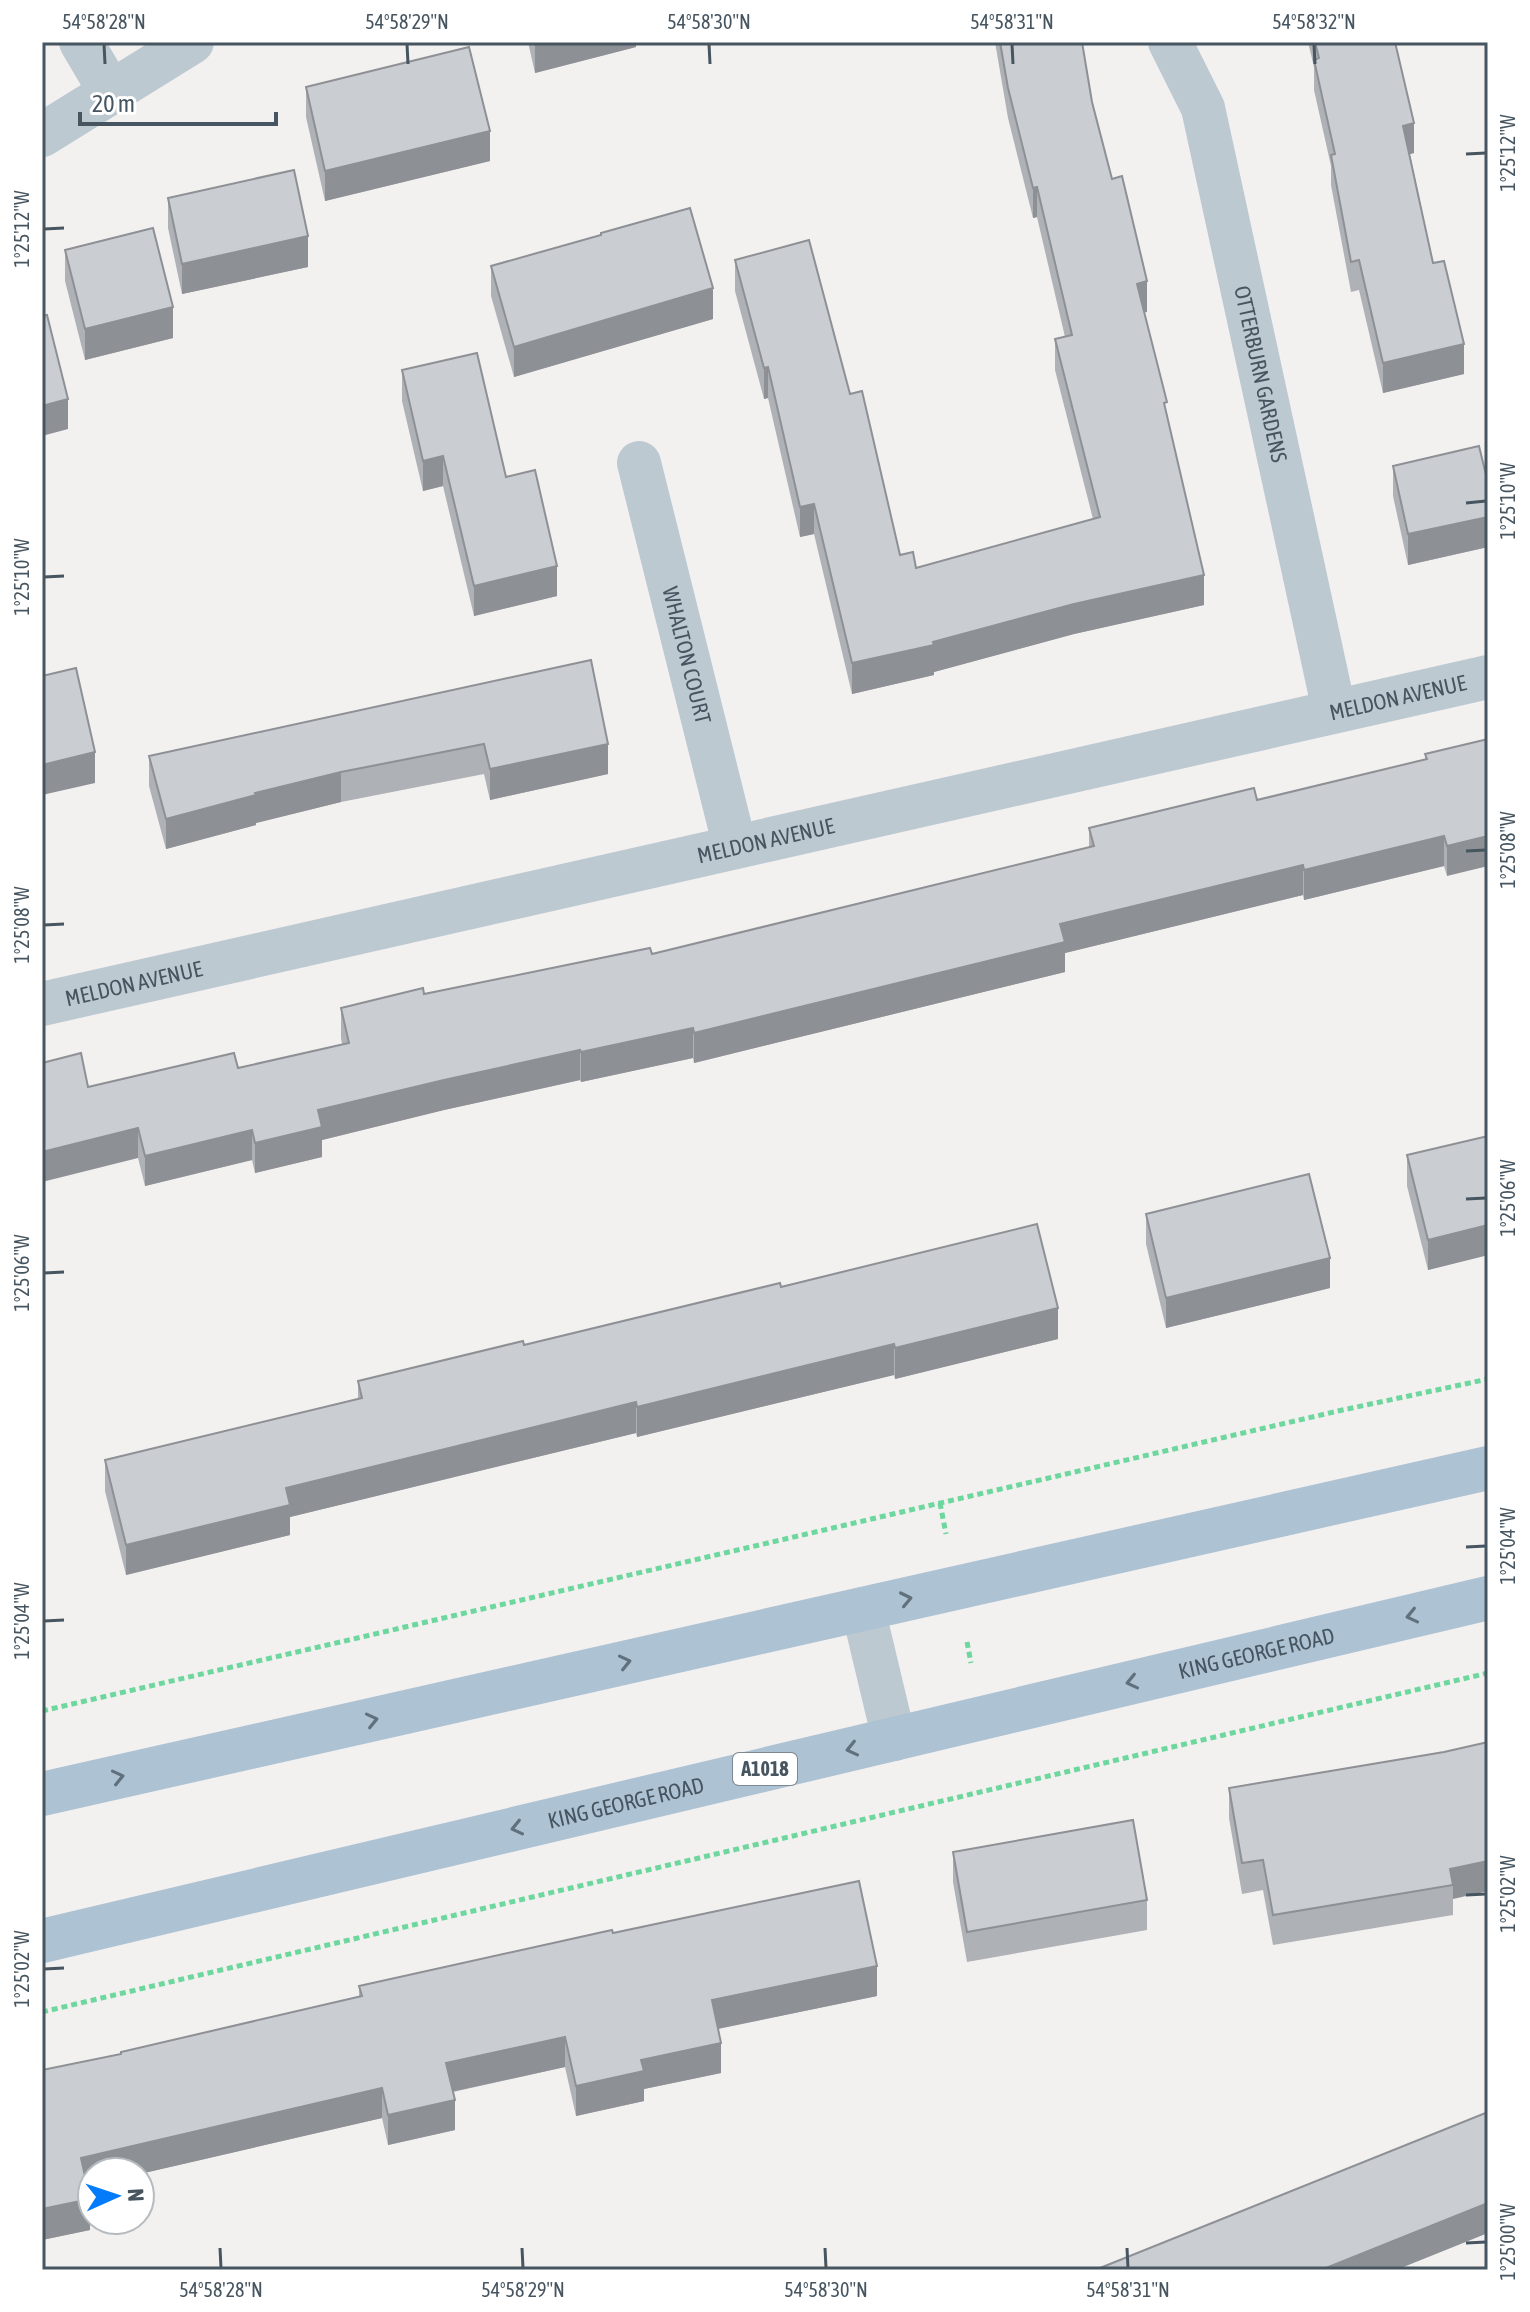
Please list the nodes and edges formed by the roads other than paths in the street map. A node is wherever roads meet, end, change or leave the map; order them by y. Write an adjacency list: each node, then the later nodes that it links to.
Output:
1 (81, 42): 4 (street)
2 (192, 42): 4 (street)
3 (1170, 42): 8 (street, OTTERBURN GARDENS)
4 (110, 91): 5 (street)
5 (42, 135)
6 (639, 463): 9 (street, WHALTON COURT)
7 (1488, 677): 8 (street, MELDON AVENUE)
8 (1334, 710): 9 (street, MELDON AVENUE)
9 (735, 847): 10 (street, MELDON AVENUE)
10 (42, 1004)
11 (1488, 1468): 13 (main road, one-way to 11)
12 (1488, 1598): 14 (main road, KING GEORGE ROAD / A1018, one-way to 14)
13 (863, 1609): 14 (street); 15 (main road, one-way to 13)
14 (894, 1739): 16 (main road, KING GEORGE ROAD / A1018, one-way to 16)
15 (42, 1794)
16 (42, 1941)

